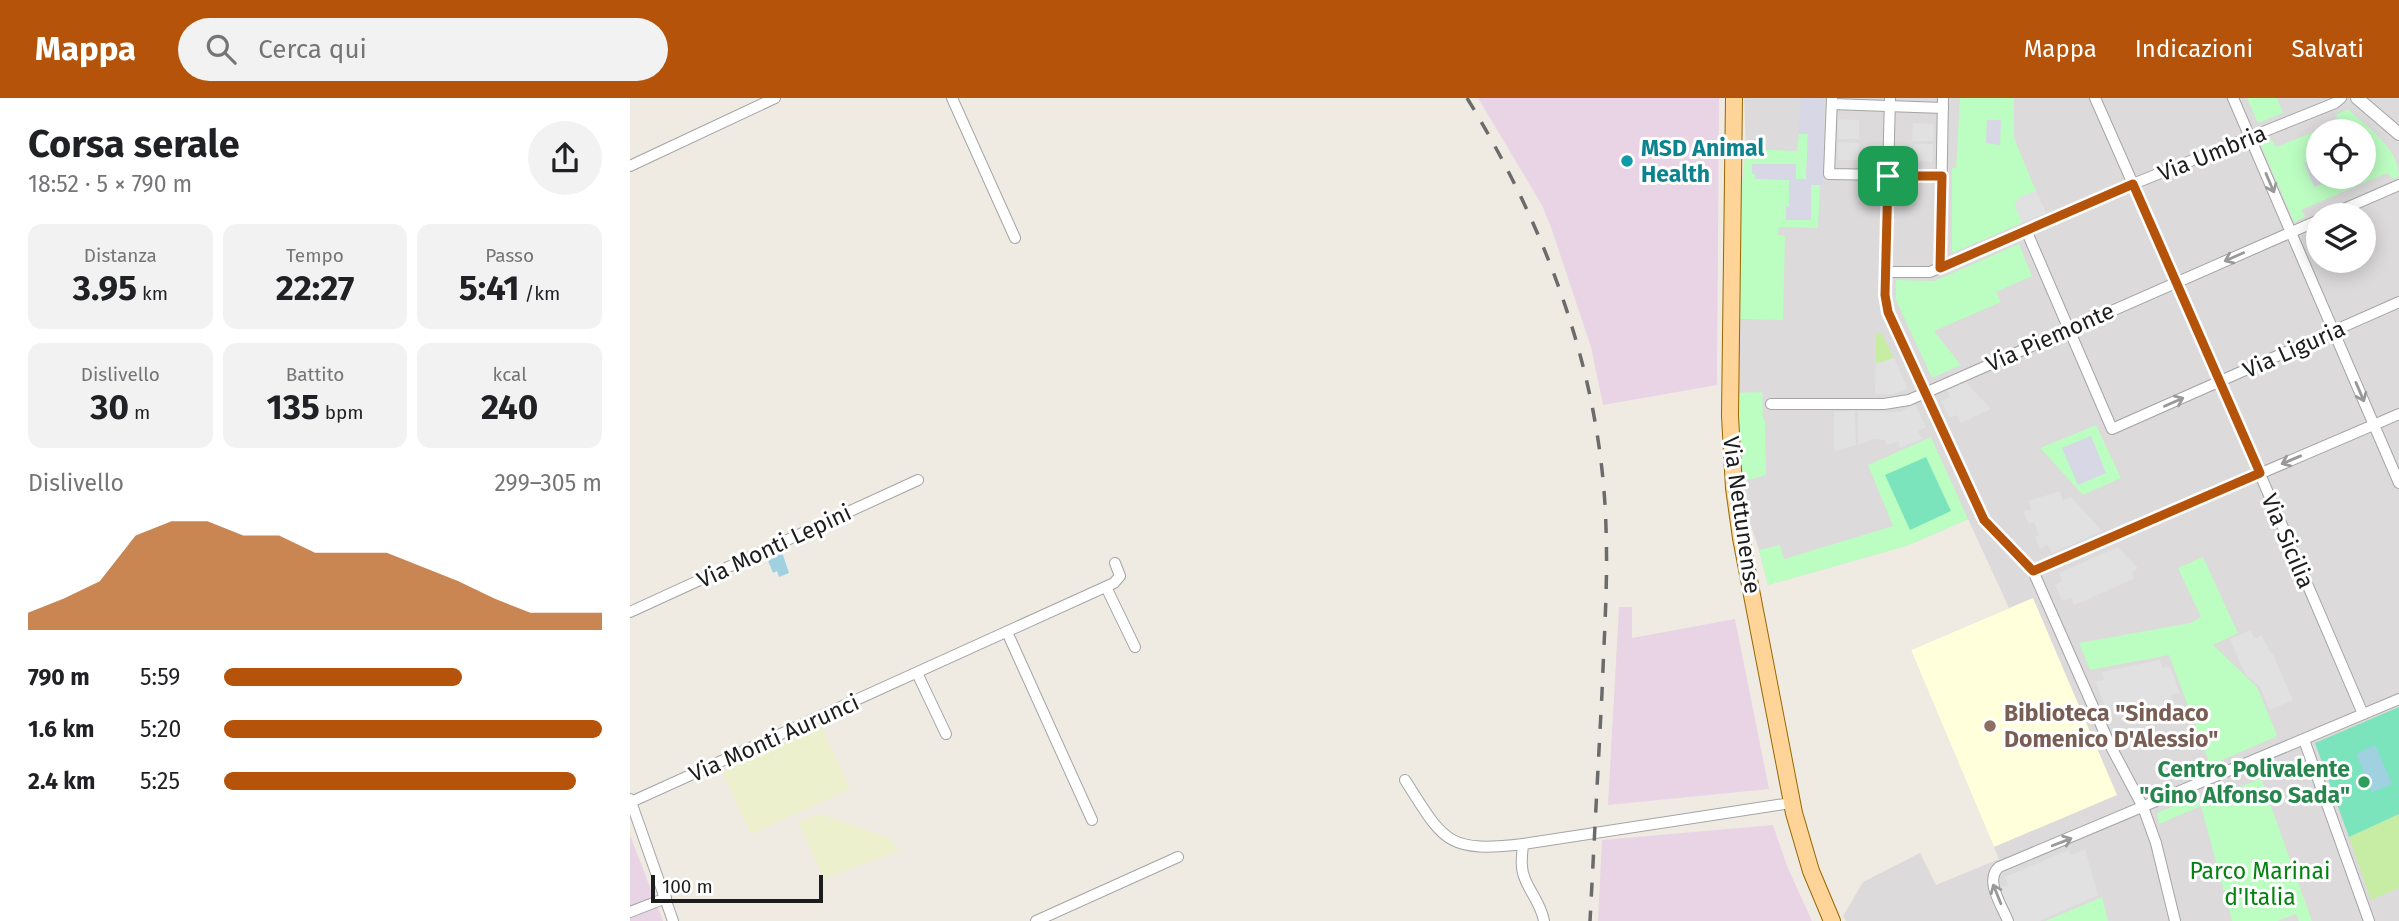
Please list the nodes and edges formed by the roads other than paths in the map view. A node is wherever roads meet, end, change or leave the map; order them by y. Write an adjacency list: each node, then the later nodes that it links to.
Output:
1 (775, 98): 13 (street)
2 (952, 98): 22 (street)
3 (1734, 98): 50 (main road, Via Nettunense)
4 (2095, 98): 16 (street, Via Sicilia)
5 (2233, 98): 12 (street)
6 (2341, 98): 12 (street, Via Umbria)
7 (2357, 98): 11 (street)
8 (1832, 101): 9 (street); 14 (street)
9 (1890, 102): 10 (street); 14 (street)
10 (1943, 103): 15 (street)
11 (2399, 134)
12 (2250, 137): 16 (street, Via Umbria); 21 (street, one-way to 21)
13 (630, 166)
14 (1888, 176): 15 (street); 24 (street)
15 (1942, 176): 23 (street)
16 (2133, 184): 20 (street, Via Umbria); 25 (street, Via Sicilia)
17 (2399, 185): 18 (street)
18 (2358, 203)
19 (2306, 226): 21 (street, Via Piemonte)
20 (2026, 230): 23 (street, Via Umbria); 27 (street)
21 (2291, 232): 25 (street, Via Piemonte, one-way to 25); 28 (street)
22 (1015, 238)
23 (1940, 268): 24 (street, Via Umbria)
24 (1886, 272): 30 (street)
25 (2176, 282): 27 (street, Via Piemonte); 29 (street, Via Sicilia)
26 (2399, 302): 28 (street, Via Liguria)
27 (2069, 329): 29 (street, Via Liguria, one-way to 29); 30 (street, Via Piemonte)
28 (2334, 331): 29 (street, Via Liguria); 33 (street, one-way to 33)
29 (2220, 381): 34 (street, Via Sicilia)
30 (1926, 393): 31 (street, Via Piemonte); 38 (street)
31 (1771, 404)
32 (2399, 414): 33 (street)
33 (2374, 425): 34 (street, one-way to 34); 36 (street)
34 (2260, 473): 38 (street); 45 (street, Via Sicilia)
35 (918, 480): 40 (street, Via Monti Lepini)
36 (2399, 483)
37 (1115, 563): 39 (street)
38 (2033, 571): 51 (street)
39 (1106, 587): 41 (street, Via Monti Aurunci); 42 (street)
40 (630, 612)
41 (1007, 632): 43 (street, Via Monti Aurunci); 52 (street)
42 (1135, 647)
43 (917, 673): 46 (street); 49 (street, Via Monti Aurunci)
44 (2399, 699): 45 (street)
45 (2363, 714): 47 (street)
46 (946, 734)
47 (2304, 740): 51 (street); 63 (street)
48 (1405, 780): 53 (street)
49 (631, 801): 55 (street)
50 (1791, 803): 53 (street); 60 (main road, Via Nettunense)
51 (2143, 807): 61 (street, one-way to 51); 62 (street)
52 (1092, 820)
53 (1523, 844): 59 (street)
54 (1178, 857): 58 (street)
55 (666, 898): 56 (street); 57 (street)
56 (630, 912)
57 (673, 921)
58 (1035, 921)
59 (1544, 921)
60 (1832, 921)
61 (2008, 921)
62 (2175, 921)
63 (2369, 921)

